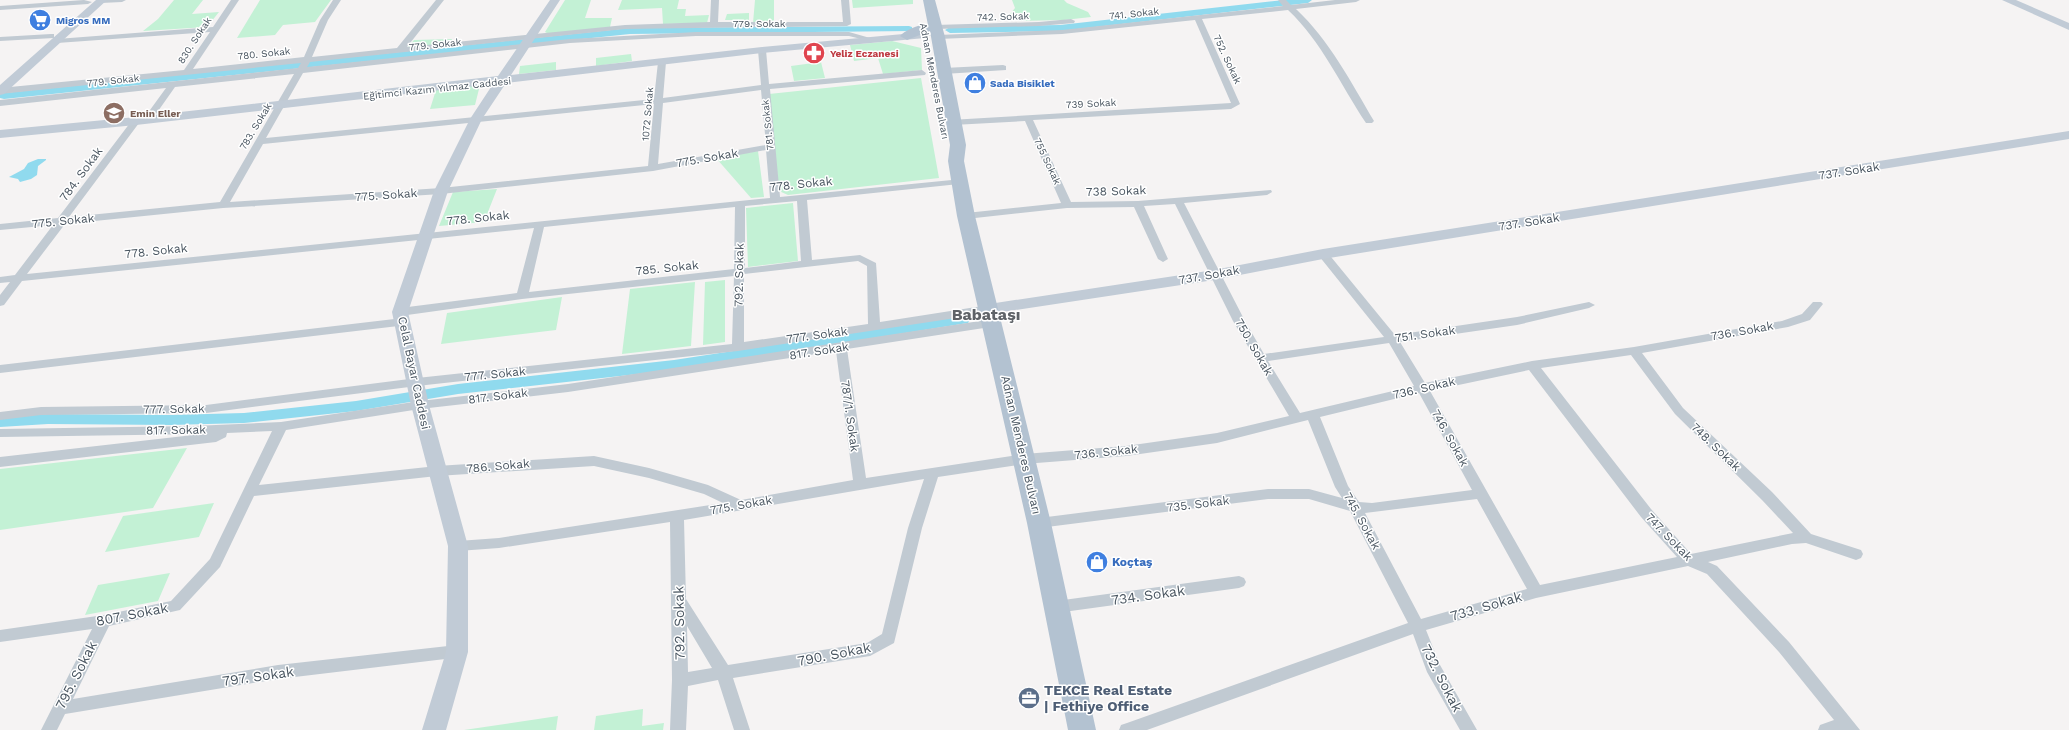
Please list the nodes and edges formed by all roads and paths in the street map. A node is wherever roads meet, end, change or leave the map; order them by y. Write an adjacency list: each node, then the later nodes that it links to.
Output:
1 (8, 0): 15 (street)
2 (122, 0): 14 (street)
3 (235, 0): 21 (street, 830. Sokak)
4 (337, 0): 30 (street, 783. Sokak)
5 (440, 0): 29 (street)
6 (555, 0): 27 (street, Celal Bayar Caddesi)
7 (715, 0): 19 (street)
8 (845, 0): 19 (street)
9 (920, 0): 22 (main road, Adnan Menderes Bulvarı)
10 (929, 0): 22 (main road, Adnan Menderes Bulvarı)
11 (1282, 0): 16 (street)
12 (1356, 0): 16 (street, 741. Sokak)
13 (2008, 0): 20 (street)
14 (95, 1): 15 (street); 24 (street)
15 (0, 7)
16 (1291, 8): 17 (street, 741. Sokak); 49 (street)
17 (1198, 18): 22 (street, 741. Sokak); 45 (street, 752. Sokak)
18 (1071, 21): 22 (street, 742. Sokak)
19 (714, 24): 27 (street)
20 (2069, 27)
21 (214, 29): 24 (street); 35 (street, 830. Sokak)
22 (931, 33): 23 (main road); 26 (street, Eğitimci Kazım Yılmaz Caddesi); 34 (main road, Adnan Menderes Bulvarı); 56 (main road, Adnan Menderes Bulvarı)
23 (907, 36): 26 (street, Eğitimci Kazım Yılmaz Caddesi)
24 (54, 38): 25 (street); 37 (street); 41 (street)
25 (0, 39)
26 (873, 40): 27 (street, 779. Sokak); 28 (street, Eğitimci Kazım Yılmaz Caddesi)
27 (527, 42): 29 (street, 780. Sokak); 33 (street, 779. Sokak); 38 (street, Celal Bayar Caddesi)
28 (762, 50): 31 (street, Eğitimci Kazım Yılmaz Caddesi); 40 (street, 781. Sokak)
29 (399, 51): 30 (street, 780. Sokak)
30 (308, 59): 33 (street, 783. Sokak); 35 (street, 780. Sokak)
31 (662, 62): 38 (street, Eğitimci Kazım Yılmaz Caddesi); 42 (street, 1072 Sokak)
32 (1003, 68): 34 (street)
33 (301, 70): 39 (street, 779. Sokak); 44 (street, 783. Sokak)
34 (944, 71): 50 (main road, Adnan Menderes Bulvarı)
35 (186, 73): 41 (street, 780. Sokak)
36 (922, 73): 40 (street)
37 (0, 80)
38 (502, 81): 44 (street, Eğitimci Kazım Yılmaz Caddesi); 47 (street, Celal Bayar Caddesi)
39 (172, 85): 43 (street, 779. Sokak); 48 (street, 784. Sokak)
40 (764, 87): 42 (street); 54 (street, 781. Sokak)
41 (0, 91)
42 (659, 101): 47 (street); 55 (street, 1072 Sokak)
43 (0, 103)
44 (281, 105): 48 (street, Eğitimci Kazım Yılmaz Caddesi); 53 (street, 783. Sokak)
45 (1231, 106): 46 (street, 739 Sokak)
46 (1028, 118): 50 (street, 739 Sokak); 65 (street, 755 Sokak)
47 (476, 119): 53 (street); 57 (street, Celal Bayar Caddesi)
48 (136, 121): 51 (street, Eğitimci Kazım Yılmaz Caddesi); 67 (street, 784. Sokak)
49 (1370, 121)
50 (953, 122): 56 (main road, Adnan Menderes Bulvarı)
51 (0, 134)
52 (2069, 135): 71 (street, 737. Sokak)
53 (258, 142): 64 (street, 783. Sokak)
54 (769, 147): 55 (street, 775. Sokak); 60 (street, 781. Sokak)
55 (653, 168): 57 (street, 775. Sokak)
56 (958, 171): 59 (street, 778. Sokak); 66 (main road, Adnan Menderes Bulvarı)
57 (441, 191): 64 (street, 775. Sokak); 70 (street, Celal Bayar Caddesi)
58 (1266, 192): 61 (street, 738 Sokak)
59 (802, 196): 60 (street, 778. Sokak); 73 (street)
60 (775, 200): 62 (street, 778. Sokak)
61 (1178, 200): 63 (street, 738 Sokak); 75 (street, 750. Sokak)
62 (740, 204): 68 (street, 778. Sokak); 74 (street, 792. Sokak)
63 (1138, 204): 65 (street, 738 Sokak); 72 (street)
64 (223, 205): 67 (street, 775. Sokak)
65 (1068, 205): 66 (street, 738 Sokak)
66 (966, 216): 82 (main road, Adnan Menderes Bulvarı)
67 (62, 221): 69 (street, 775. Sokak); 76 (street, 784. Sokak)
68 (540, 224): 70 (street, 778. Sokak); 78 (street)
69 (0, 227)
70 (427, 236): 76 (street, 778. Sokak); 83 (street, Celal Bayar Caddesi)
71 (1323, 254): 75 (street, 737. Sokak); 85 (street, 746. Sokak)
72 (1163, 259)
73 (807, 264): 74 (street, 785. Sokak); 84 (street, 785. Sokak)
74 (739, 273): 78 (street, 785. Sokak); 86 (street, 792. Sokak)
75 (1214, 275): 82 (street, 737. Sokak); 89 (street, 750. Sokak)
76 (20, 278): 77 (street, 778. Sokak); 79 (street, 784. Sokak)
77 (0, 280)
78 (522, 296): 83 (street, 785. Sokak)
79 (0, 303)
80 (1817, 304): 88 (street, 736. Sokak)
81 (1589, 305): 85 (street, 751. Sokak)
82 (991, 316): 84 (street, 777. Sokak); 87 (street, 817. Sokak); 103 (main road, Adnan Menderes Bulvarı)
83 (402, 317): 91 (street, 785. Sokak); 92 (street, Celal Bayar Caddesi)
84 (874, 327): 86 (street, 777. Sokak)
85 (1392, 339): 89 (street, 751. Sokak); 93 (street, 746. Sokak)
86 (738, 347): 92 (street, 777. Sokak)
87 (841, 347): 94 (street, 817. Sokak); 107 (street, 787/1. Sokak)
88 (1634, 351): 90 (street, 736. Sokak); 114 (street, 748. Sokak)
89 (1261, 358): 98 (street, 750. Sokak)
90 (1532, 365): 93 (street, 736. Sokak); 117 (street, 747. Sokak)
91 (0, 369)
92 (416, 382): 94 (street, Celal Bayar Caddesi); 95 (street, 777. Sokak)
93 (1422, 388): 96 (street, 736. Sokak); 109 (street, 746. Sokak)
94 (420, 405): 99 (street, 817. Sokak); 105 (street, Celal Bayar Caddesi)
95 (206, 409): 97 (street, 777. Sokak); 101 (street)
96 (1312, 414): 98 (street, 736. Sokak); 111 (street, 745. Sokak)
97 (0, 416)
98 (1296, 418): 103 (street, 736. Sokak)
99 (281, 426): 100 (street, 817. Sokak); 108 (street, 807. Sokak)
100 (234, 428): 101 (street, 817. Sokak); 104 (street)
101 (192, 430): 102 (street, 817. Sokak)
102 (0, 434)
103 (1024, 459): 106 (street, 775. Sokak); 113 (main road, Adnan Menderes Bulvarı)
104 (0, 462)
105 (437, 472): 108 (street, 786. Sokak); 110 (street, 786. Sokak); 115 (street, Celal Bayar Caddesi)
106 (933, 473): 107 (street, 775. Sokak); 126 (street, 790. Sokak)
107 (860, 484): 110 (street, 775. Sokak)
108 (250, 491): 122 (street, 807. Sokak)
109 (1480, 494): 111 (street); 119 (street, 746. Sokak)
110 (740, 504): 112 (street, 775. Sokak)
111 (1355, 507): 113 (street, 735. Sokak); 123 (street, 745. Sokak)
112 (677, 516): 115 (street, 775. Sokak); 120 (street, 792. Sokak)
113 (1039, 523): 121 (main road, Adnan Menderes Bulvarı)
114 (1806, 538): 116 (street, 733. Sokak); 117 (street, 733. Sokak)
115 (458, 546): 125 (street, Celal Bayar Caddesi)
116 (1856, 554)
117 (1688, 560): 119 (street, 733. Sokak); 129 (street, 747. Sokak)
118 (1239, 582): 121 (street, 734. Sokak)
119 (1536, 592): 123 (street, 733. Sokak)
120 (678, 600): 126 (street); 127 (street, 792. Sokak)
121 (1056, 607): 134 (main road, Adnan Menderes Bulvarı)
122 (104, 621): 124 (street, 807. Sokak); 128 (street, 795. Sokak)
123 (1417, 626): 135 (street, 733. Sokak); 136 (street, 732. Sokak)
124 (0, 636)
125 (457, 652): 128 (street, 797. Sokak); 131 (street, Celal Bayar Caddesi)
126 (724, 673): 127 (street, 790. Sokak); 133 (street)
127 (680, 680): 132 (street, 792. Sokak)
128 (60, 708): 130 (street, 795. Sokak)
129 (1849, 727): 137 (street)
130 (49, 730)
131 (434, 730)
132 (678, 730)
133 (742, 730)
134 (1082, 730)
135 (1127, 730)
136 (1469, 730)
137 (1826, 730)

